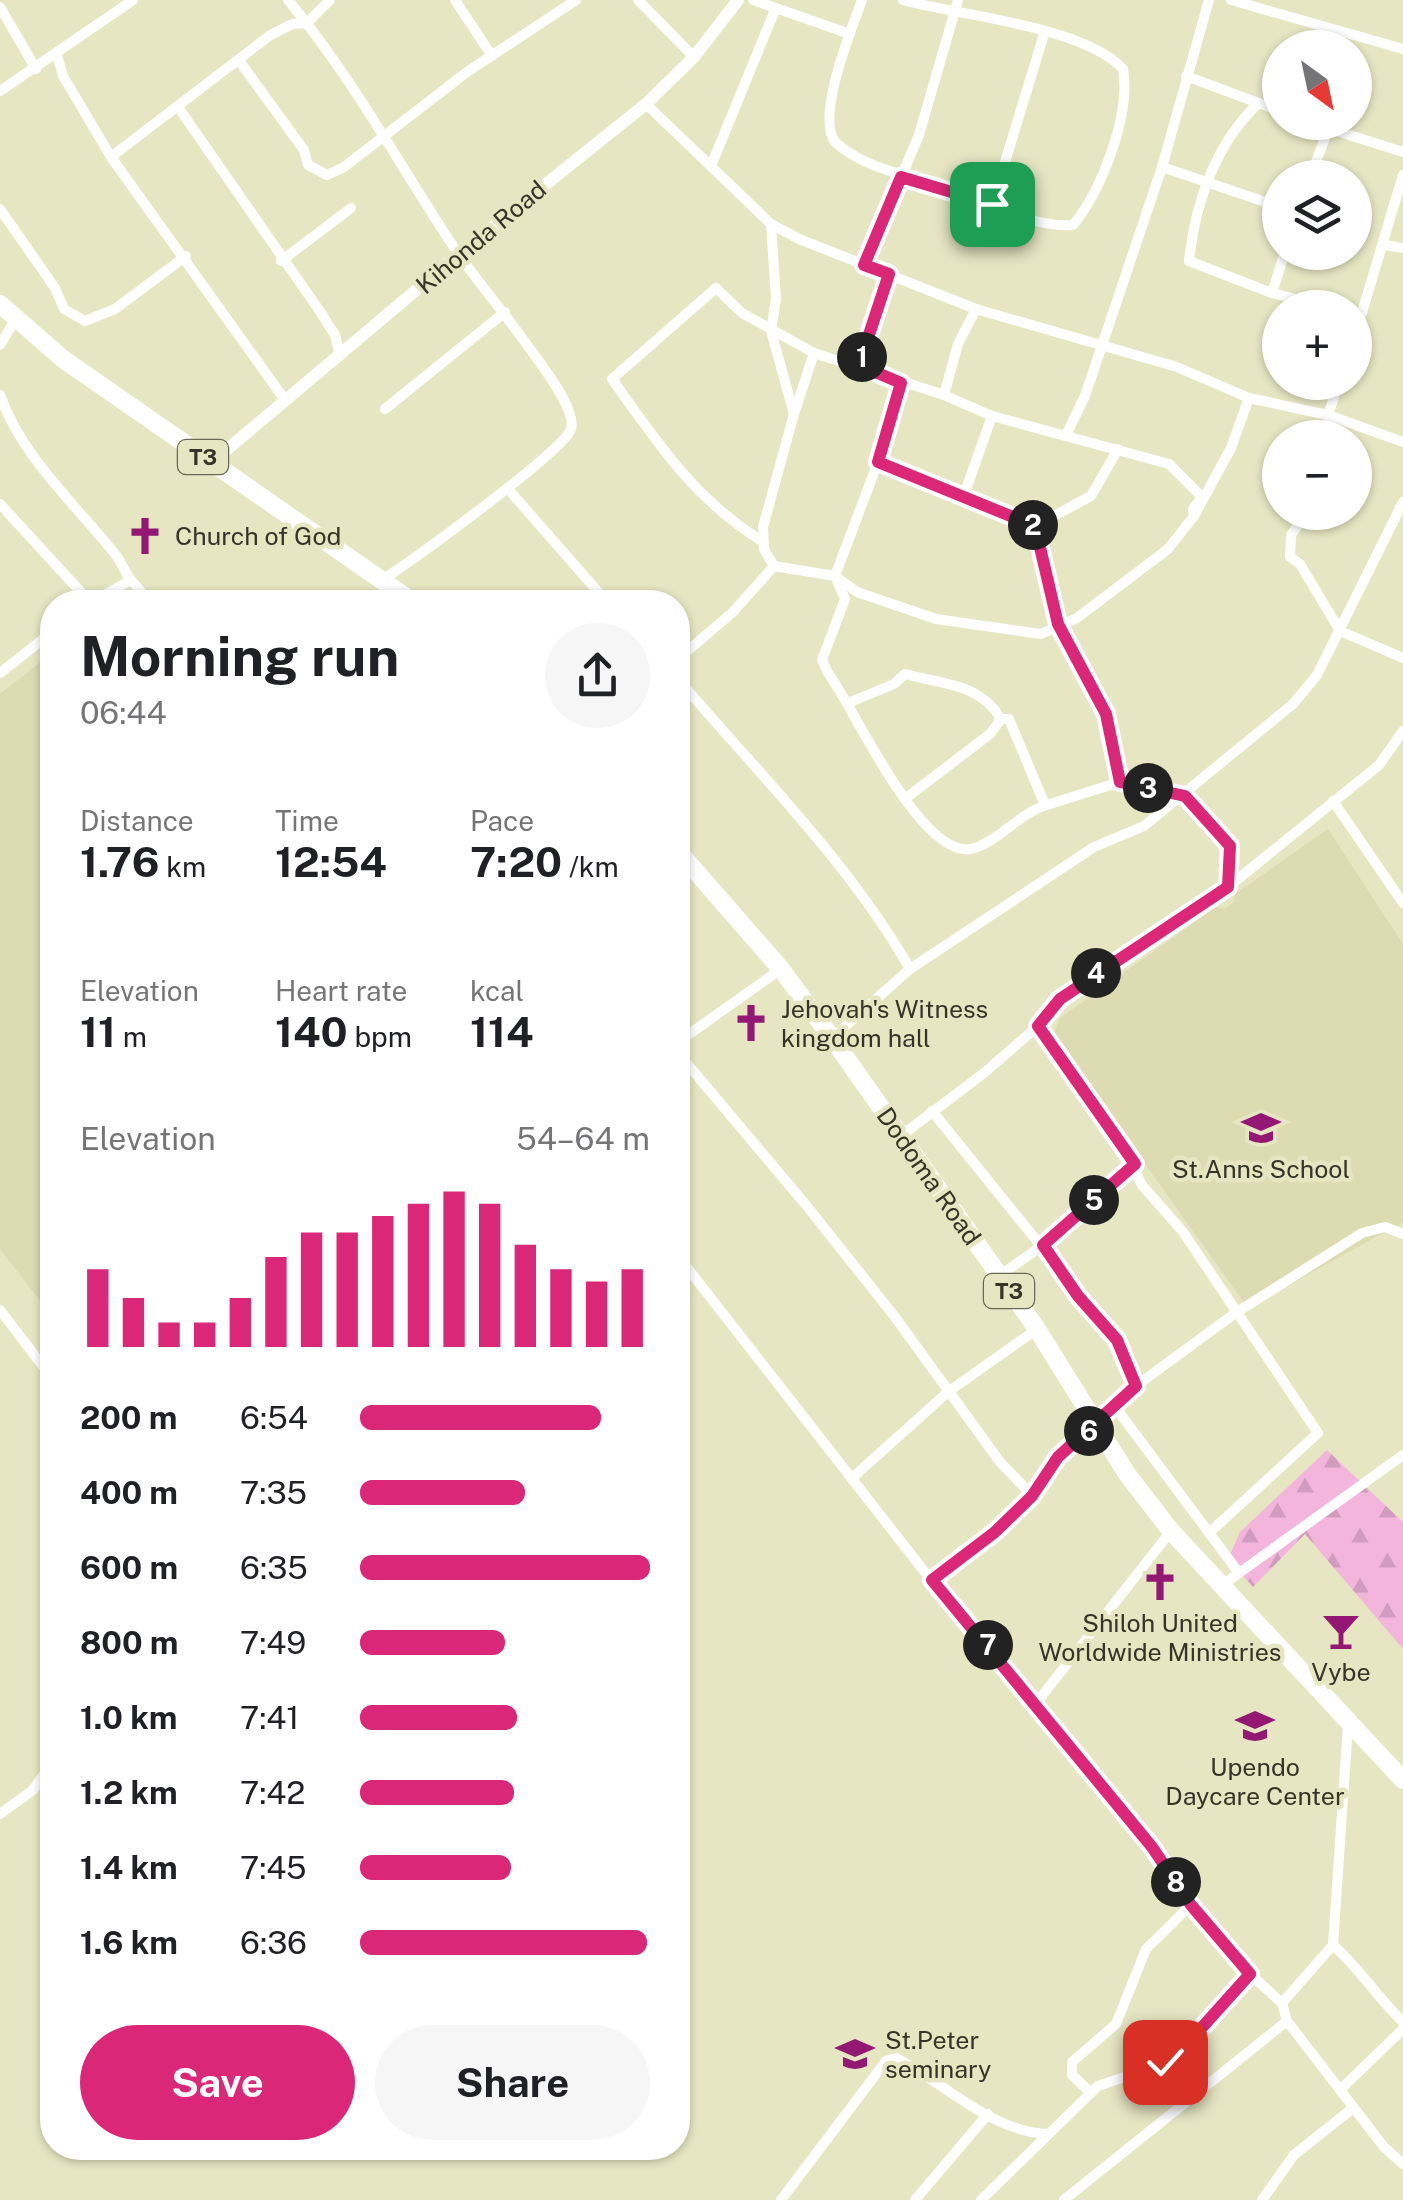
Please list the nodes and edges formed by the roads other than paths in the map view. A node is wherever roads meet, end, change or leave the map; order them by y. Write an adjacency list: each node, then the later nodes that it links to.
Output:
1 (133, 0): 21 (street)
2 (288, 0): 17 (street)
3 (330, 0): 17 (street)
4 (456, 0): 22 (street)
5 (576, 0): 22 (street)
6 (638, 0): 23 (street)
7 (738, 0): 23 (street, Kihonda Road)
8 (752, 0): 15 (street)
9 (862, 0): 18 (street)
10 (903, 0): 16 (street)
11 (958, 0): 16 (street)
12 (1209, 0): 26 (street)
13 (1231, 0): 20 (street)
14 (0, 7): 25 (street)
15 (775, 10): 18 (street); 36 (street)
16 (956, 13): 19 (street); 39 (street)
17 (307, 23): 24 (street); 32 (street)
18 (850, 34): 39 (street)
19 (1044, 34): 42 (street); 42 (street)
20 (1403, 50)
21 (57, 56): 25 (street); 35 (street)
22 (492, 56): 32 (street)
23 (694, 57): 29 (street, Kihonda Road)
24 (240, 62): 31 (street); 32 (street)
25 (36, 69): 27 (street)
26 (1186, 76): 28 (street); 37 (street)
27 (0, 91)
28 (1259, 103): 30 (street); 40 (street)
29 (646, 104): 36 (street); 48 (street, Kihonda Road)
30 (1262, 104)
31 (178, 107): 35 (street); 50 (street)
32 (385, 134): 48 (street)
33 (1362, 140): 34 (street)
34 (1403, 152)
35 (111, 157): 49 (street)
36 (711, 166): 45 (street)
37 (1162, 167): 40 (street); 61 (street)
38 (1403, 175): 46 (street)
39 (901, 177): 42 (street); 51 (street)
40 (1207, 183): 41 (street); 53 (street)
41 (1262, 202)
42 (992, 204)
43 (351, 208): 50 (street)
44 (0, 209): 49 (street)
45 (771, 224): 51 (street); 59 (street)
46 (1384, 246): 47 (street); 54 (street)
47 (1403, 248)
48 (459, 254): 57 (street); 63 (street, Kihonda Road)
49 (186, 256): 69 (street)
50 (281, 261): 63 (street)
51 (864, 265): 52 (street)
52 (889, 274): 56 (street); 64 (street)
53 (1262, 290)
54 (1367, 290)
55 (0, 304): 58 (highway, T3)
56 (976, 309): 61 (street); 67 (street)
57 (505, 312): 71 (street); 81 (street)
58 (17, 318): 60 (street); 80 (highway, T3)
59 (771, 330): 62 (street); 72 (street); 88 (street)
60 (0, 345)
61 (1102, 347): 68 (street); 76 (street)
62 (814, 353): 64 (street); 72 (street)
63 (340, 356): 69 (street, Kihonda Road)
64 (859, 365): 65 (street)
65 (901, 383): 67 (street); 79 (street)
66 (0, 395): 91 (street)
67 (944, 395): 74 (street)
68 (1249, 398): 73 (street); 85 (street)
69 (286, 400): 80 (street, Kihonda Road)
70 (1333, 400): 73 (street)
71 (385, 409)
72 (794, 414): 88 (street)
73 (1328, 415): 75 (street); 77 (street)
74 (992, 416): 76 (street); 82 (street)
75 (1330, 420)
76 (1068, 433): 78 (street)
77 (1403, 442)
78 (1118, 449): 85 (street); 86 (street)
79 (878, 462): 82 (street); 90 (street)
80 (211, 463): 92 (highway, T3)
81 (508, 489): 92 (street); 97 (street)
82 (964, 495): 86 (street)
83 (1403, 502): 99 (street)
84 (0, 504): 93 (street)
85 (1194, 516): 98 (street)
86 (1035, 526): 98 (street)
87 (1295, 530): 99 (street)
88 (762, 542): 89 (street)
89 (774, 566): 90 (street); 101 (street)
90 (835, 576): 98 (street); 105 (street)
91 (131, 580): 94 (street); 95 (street)
92 (382, 580): 96 (highway, T3)
93 (80, 590)
94 (113, 590)
95 (140, 590)
96 (396, 590)
97 (597, 590)
98 (1058, 624): 108 (street)
99 (1340, 631): 102 (street); 109 (street)
100 (40, 641): 103 (street)
101 (690, 649)
102 (1403, 658)
103 (0, 672)
104 (690, 692): 117 (street)
105 (848, 703): 106 (street); 110 (street)
106 (1001, 719): 110 (street); 112 (street)
107 (1403, 731): 111 (street)
108 (1120, 782): 109 (street); 112 (street)
109 (1185, 796): 114 (street); 117 (street)
110 (906, 798): 112 (street)
111 (1333, 801): 114 (street); 115 (street)
112 (1045, 805)
113 (690, 865): 116 (highway, Dodoma Road / T3)
114 (1228, 887): 118 (street)
115 (1403, 903)
116 (781, 969): 119 (street); 120 (highway, Dodoma Road / T3)
117 (910, 969): 120 (street)
118 (1038, 1026): 122 (street); 124 (street)
119 (690, 1033)
120 (832, 1038): 123 (highway, Dodoma Road / T3)
121 (690, 1067): 134 (street)
122 (932, 1111): 123 (street); 126 (street)
123 (902, 1135): 128 (highway, Dodoma Road / T3)
124 (1135, 1164): 126 (street); 130 (street)
125 (1403, 1234): 130 (street)
126 (1043, 1245): 128 (street); 133 (street)
127 (690, 1271): 138 (street)
128 (998, 1276): 131 (highway, Dodoma Road / T3)
129 (0, 1310): 132 (street)
130 (1234, 1314): 133 (street); 141 (street)
131 (1036, 1328): 134 (street); 136 (highway, Dodoma Road / T3)
132 (40, 1362)
133 (1136, 1386): 135 (street)
134 (948, 1392): 138 (street); 139 (street)
135 (1116, 1408): 136 (street); 141 (street)
136 (1096, 1425): 139 (street); 140 (highway, Dodoma Road / T3)
137 (1403, 1454): 142 (street)
138 (852, 1478): 143 (street)
139 (1032, 1496): 143 (street)
140 (1171, 1530): 144 (highway, Dodoma Road / T3); 145 (street)
141 (1209, 1533): 142 (street)
142 (1239, 1573): 144 (street)
143 (932, 1580): 145 (street)
144 (1220, 1587): 146 (highway, Dodoma Road / T3)
145 (1034, 1706): 150 (street)
146 (1348, 1725): 147 (highway, Dodoma Road / T3); 151 (street)
147 (1402, 1777)
148 (40, 1780): 149 (street)
149 (0, 1814)
150 (1191, 1905): 152 (street); 157 (street)
151 (1332, 1945): 153 (street); 155 (street)
152 (1250, 1974): 153 (street); 157 (street)
153 (1282, 2003): 154 (street)
154 (1287, 2021): 156 (street); 165 (street)
155 (1403, 2026): 156 (street)
156 (1340, 2089): 158 (street)
157 (1090, 2092): 160 (street)
158 (1353, 2108): 161 (street); 166 (street)
159 (988, 2114): 160 (street); 162 (street); 163 (street)
160 (1046, 2134): 164 (street)
161 (1403, 2164)
162 (781, 2200)
163 (916, 2200)
164 (982, 2200)
165 (1064, 2200)
166 (1262, 2200)

